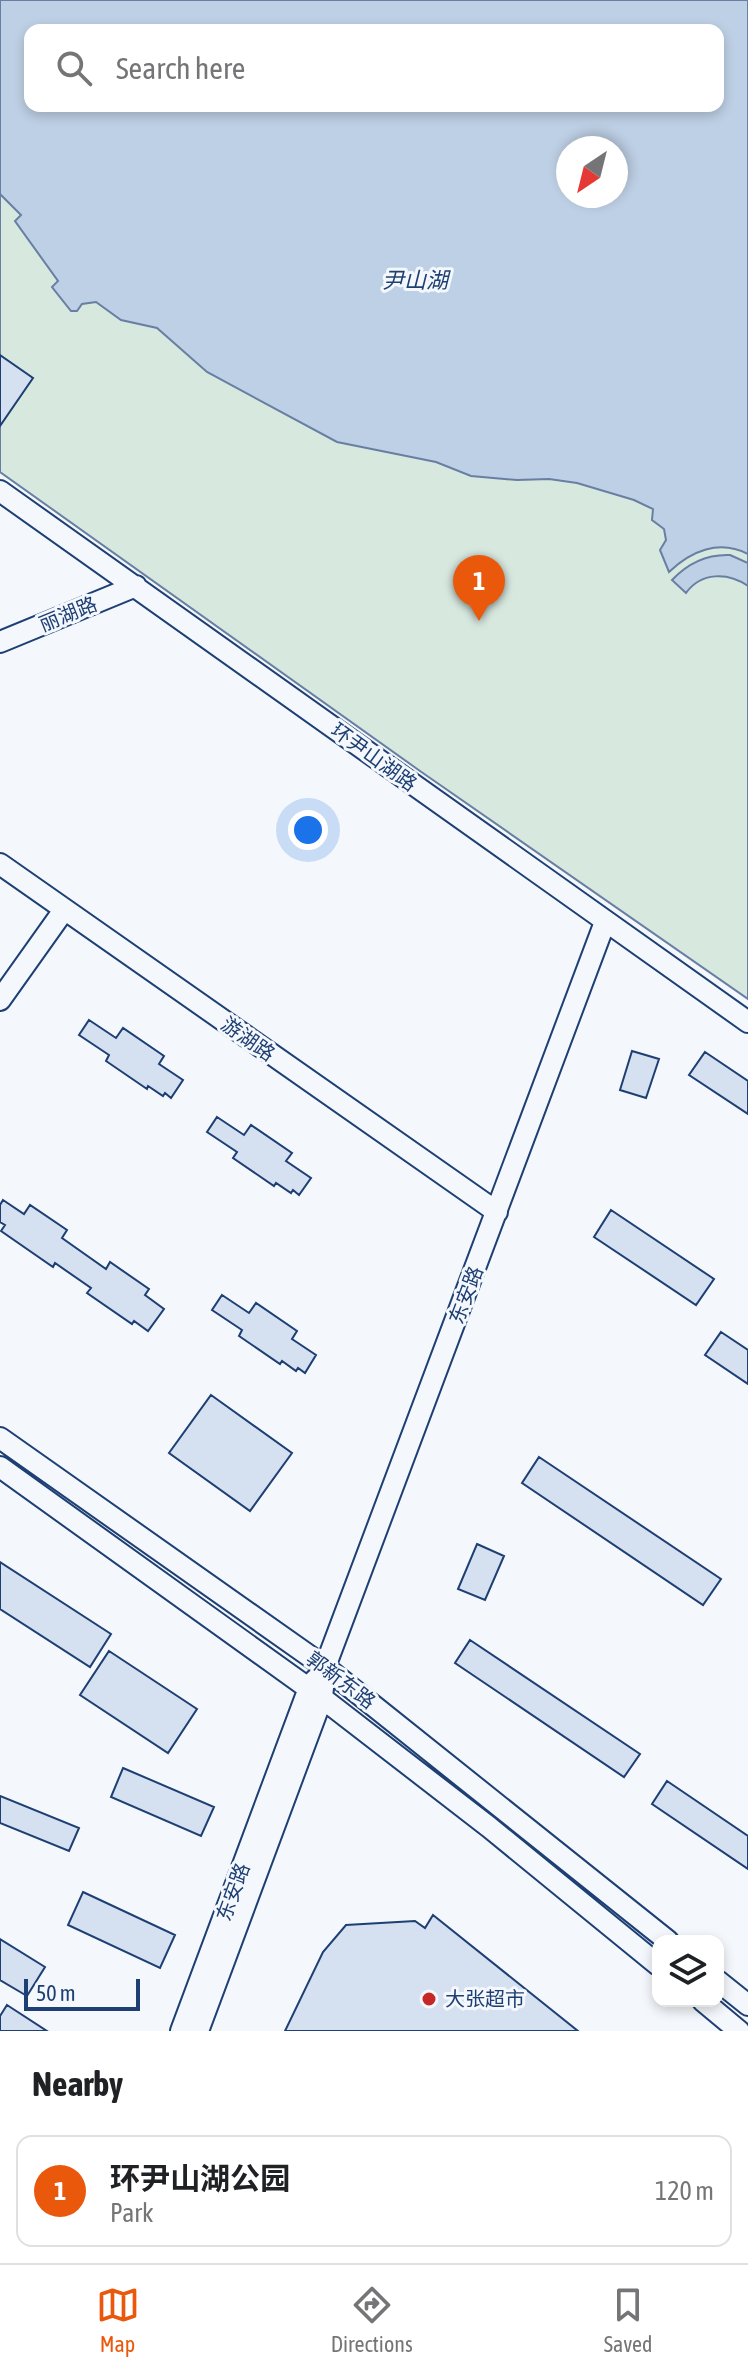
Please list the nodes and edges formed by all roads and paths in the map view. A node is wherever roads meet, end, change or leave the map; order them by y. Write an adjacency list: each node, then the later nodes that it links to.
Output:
1 (0, 491): 2 (street, 环尹山湖路)
2 (136, 586): 3 (street, 丽湖路); 6 (street, 环尹山湖路)
3 (0, 642)
4 (0, 864): 5 (street, 游湖路)
5 (64, 910): 7 (street); 9 (street, 游湖路)
6 (605, 922): 8 (street, 环尹山湖路); 9 (street, 东安路)
7 (0, 1000)
8 (748, 1022)
9 (497, 1212): 12 (street, 东安路)
10 (0, 1438): 12 (street, 郭新东路)
11 (0, 1467): 13 (street, 郭新东路)
12 (325, 1667): 13 (street, 东安路); 14 (street, 郭新东路)
13 (316, 1693): 15 (street, 郭新东路); 19 (street, 东安路); 20 (street, 东安路)
14 (660, 1935)
15 (652, 1960)
16 (724, 1986): 17 (street)
17 (748, 2005)
18 (710, 2007): 21 (street)
19 (181, 2031)
20 (198, 2031)
21 (739, 2031)

